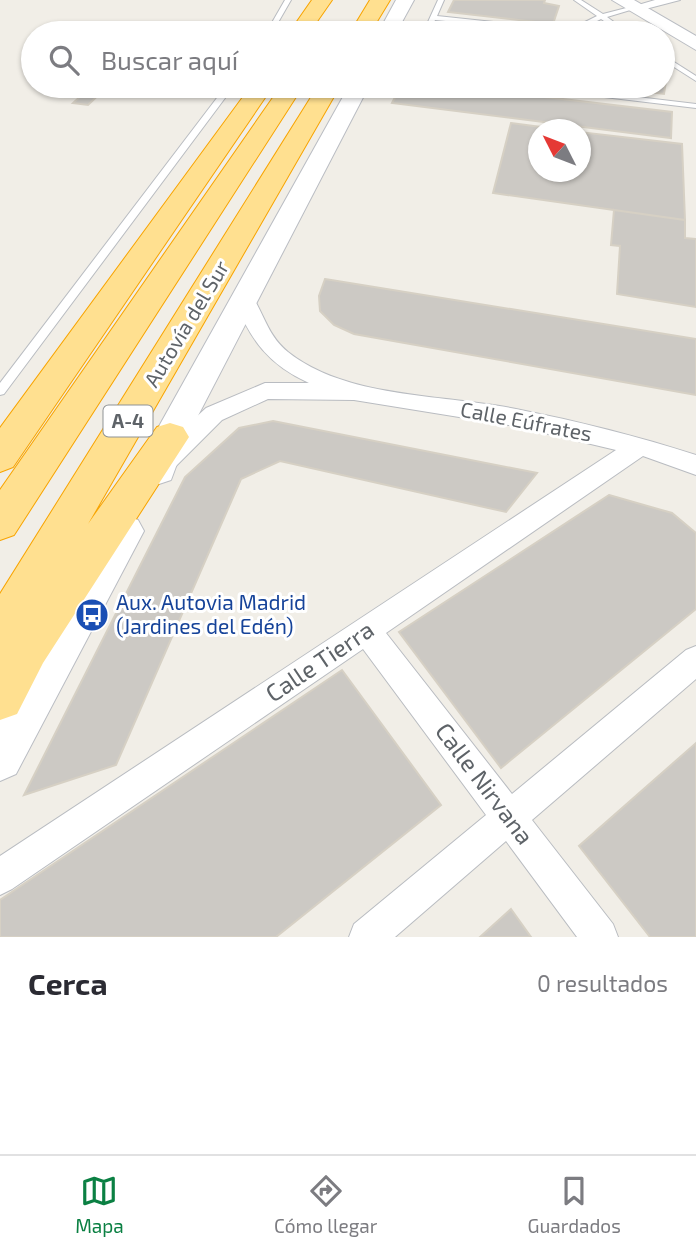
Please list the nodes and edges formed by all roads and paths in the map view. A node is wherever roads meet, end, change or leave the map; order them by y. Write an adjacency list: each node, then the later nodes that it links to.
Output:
1 (288, 0): 11 (lane)
2 (322, 0): 12 (highway)
3 (380, 0): 13 (highway)
4 (405, 0): 14 (street)
5 (441, 0): 10 (lane)
6 (577, 0): 9 (lane)
7 (674, 0): 8 (street)
8 (627, 4): 9 (lane); 19 (street)
9 (600, 17): 17 (lane); 18 (lane)
10 (433, 18): 15 (lane); 16 (lane)
11 (277, 21)
12 (307, 21)
13 (367, 21)
14 (394, 21)
15 (432, 21)
16 (462, 21)
17 (592, 21)
18 (606, 21)
19 (656, 21)
20 (675, 32): 21 (street)
21 (696, 44)
22 (675, 65): 23 (lane)
23 (696, 79)
24 (221, 98): 32 (lane)
25 (253, 98): 36 (highway)
26 (284, 98): 38 (highway, Autovía del Sur / A-4)
27 (322, 98): 40 (highway, Autovía del Sur / A-4)
28 (353, 98): 31 (street)
29 (629, 98): 30 (lane)
30 (696, 106)
31 (244, 299): 33 (street); 35 (street)
32 (0, 391)
33 (354, 392): 34 (street, Calle Eúfrates); 35 (street)
34 (640, 446): 37 (street, Calle Eúfrates); 39 (street, Calle Tierra)
35 (167, 449): 42 (highway); 43 (street)
36 (0, 457)
37 (696, 465)
38 (0, 523)
39 (367, 631): 44 (street, Calle Nirvana); 45 (street, Calle Tierra)
40 (0, 634)
41 (696, 660): 44 (street)
42 (0, 697)
43 (0, 758)
44 (509, 817): 46 (street); 47 (street, Calle Nirvana)
45 (0, 877)
46 (367, 937)
47 (600, 937)

